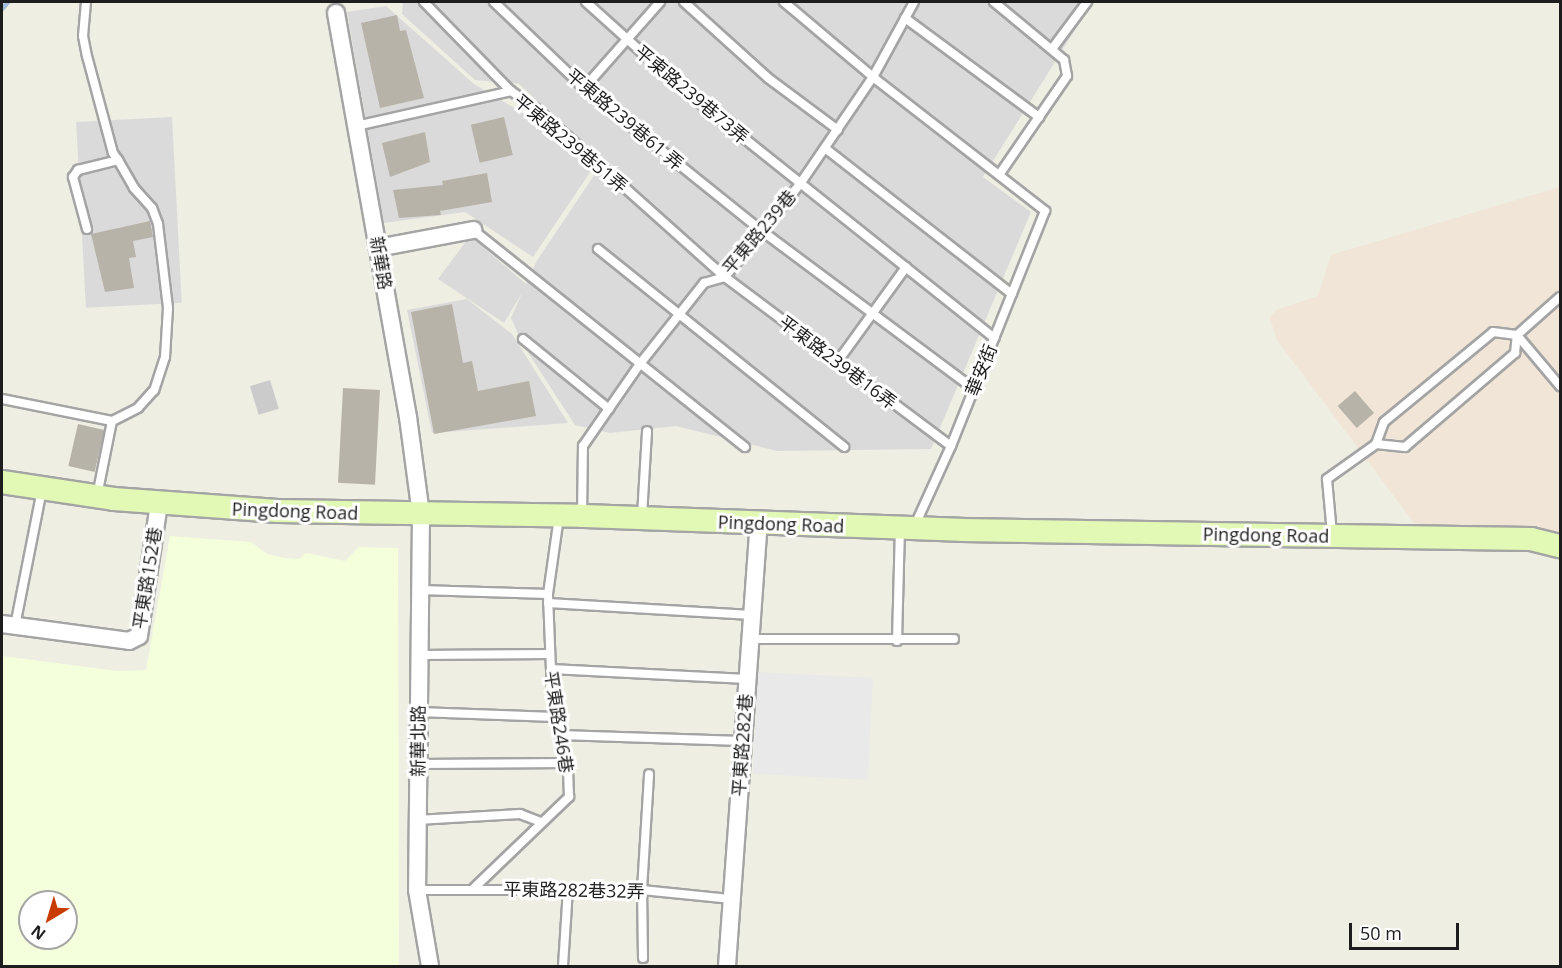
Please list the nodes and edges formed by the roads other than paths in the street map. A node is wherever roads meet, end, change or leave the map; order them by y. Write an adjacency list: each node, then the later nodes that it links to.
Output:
1 (86, 2): 22 (lane)
2 (424, 2): 17 (lane, 平東路239巷51弄)
3 (494, 2): 16 (lane, 平東路239巷61 弄)
4 (586, 2): 13 (lane, 平東路239巷73弄)
5 (660, 2): 13 (lane)
6 (684, 2): 20 (lane)
7 (914, 2): 12 (lane, 平東路239巷)
8 (995, 2): 14 (lane)
9 (1087, 2): 14 (lane)
10 (789, 3): 15 (lane)
11 (336, 13): 19 (street, 新華路)
12 (905, 18): 15 (lane, 平東路239巷); 18 (lane)
13 (628, 39): 16 (lane); 24 (lane, 平東路239巷73弄)
14 (1052, 50): 18 (lane)
15 (873, 77): 20 (lane, 平東路239巷); 23 (lane)
16 (584, 88): 27 (lane, 平東路239巷61 弄)
17 (511, 91): 19 (lane); 31 (lane, 平東路239巷51弄)
18 (1039, 117): 23 (lane)
19 (356, 126): 28 (street, 新華路)
20 (838, 130): 21 (lane, 平東路239巷)
21 (825, 148): 24 (lane, 平東路239巷); 32 (lane)
22 (118, 160): 25 (lane); 45 (lane)
23 (999, 175): 32 (lane, 華安街)
24 (800, 184): 27 (lane, 平東路239巷); 30 (lane, 平東路239巷73弄)
25 (87, 229)
26 (473, 230): 28 (street); 40 (lane)
27 (762, 231): 31 (lane, 平東路239巷); 34 (lane, 平東路239巷61 弄)
28 (378, 248): 55 (street, 新華路)
29 (598, 249): 35 (lane)
30 (906, 267): 34 (lane); 37 (lane, 平東路239巷73弄)
31 (725, 277): 35 (lane, 平東路239巷); 39 (lane, 平東路239巷16弄)
32 (1011, 294): 37 (lane, 華安街)
33 (1560, 297): 36 (lane)
34 (872, 312): 39 (lane); 42 (lane, 平東路239巷61 弄)
35 (679, 317): 40 (lane, 平東路239巷); 50 (lane)
36 (1516, 335): 41 (lane); 47 (lane); 47 (lane)
37 (994, 338): 42 (lane, 華安街)
38 (523, 339): 44 (lane)
39 (838, 361): 48 (lane, 平東路239巷16弄)
40 (639, 365): 44 (lane, 平東路239巷); 49 (lane)
41 (1560, 386)
42 (974, 389): 48 (lane, 華安街)
43 (2, 399): 45 (lane)
44 (609, 409): 56 (lane, 平東路239巷)
45 (112, 421): 53 (lane)
46 (647, 431): 58 (lane)
47 (1376, 444): 61 (lane)
48 (951, 446): 60 (lane, 華安街)
49 (745, 447)
50 (844, 447)
51 (2, 482): 52 (street, Pingdong Road)
52 (42, 489): 53 (street, Pingdong Road); 66 (lane)
53 (96, 496): 54 (street, Pingdong Road)
54 (159, 503): 55 (street, Pingdong Road); 66 (street, 平東路152巷)
55 (421, 515): 57 (street, Pingdong Road); 63 (street, 新華北路)
56 (582, 516): 57 (street, Pingdong Road); 58 (street, Pingdong Road)
57 (559, 517): 64 (lane, 平東路246巷)
58 (642, 519): 59 (street, Pingdong Road)
59 (759, 524): 60 (street, Pingdong Road); 65 (street, 平東路282巷)
60 (907, 528): 61 (street, Pingdong Road); 69 (lane)
61 (1332, 536): 62 (street, Pingdong Road)
62 (1560, 546)
63 (420, 590): 64 (lane); 71 (street, 新華北路)
64 (548, 599): 65 (lane); 70 (lane, 平東路246巷)
65 (752, 615): 67 (street, 平東路282巷)
66 (8, 625)
67 (750, 639): 69 (lane); 73 (street, 平東路282巷)
68 (954, 639): 69 (lane)
69 (897, 641)
70 (550, 654): 71 (lane); 72 (lane, 平東路246巷)
71 (419, 655): 74 (street, 新華北路)
72 (551, 669): 73 (lane); 75 (lane, 平東路246巷)
73 (747, 679): 77 (street, 平東路282巷)
74 (418, 712): 75 (lane); 79 (street, 新華北路)
75 (555, 717): 76 (lane, 平東路246巷)
76 (560, 735): 77 (lane); 78 (lane, 平東路246巷)
77 (742, 741): 87 (street, 平東路282巷)
78 (568, 763): 79 (lane); 82 (lane, 平東路246巷)
79 (418, 764): 81 (street, 新華北路)
80 (649, 774): 86 (lane)
81 (417, 820): 82 (lane); 84 (street, 新華北路)
82 (541, 822): 83 (lane, 平東路246巷)
83 (474, 888): 84 (lane, 平東路282巷32弄); 85 (lane, 平東路282巷32弄)
84 (417, 890): 89 (street, 新華北路)
85 (568, 890): 86 (lane, 平東路282巷32弄); 90 (lane)
86 (642, 890): 87 (lane, 平東路282巷32弄); 88 (lane)
87 (730, 898): 91 (street, 平東路282巷)
88 (643, 958)
89 (430, 966)
90 (563, 966)
91 (727, 966)

